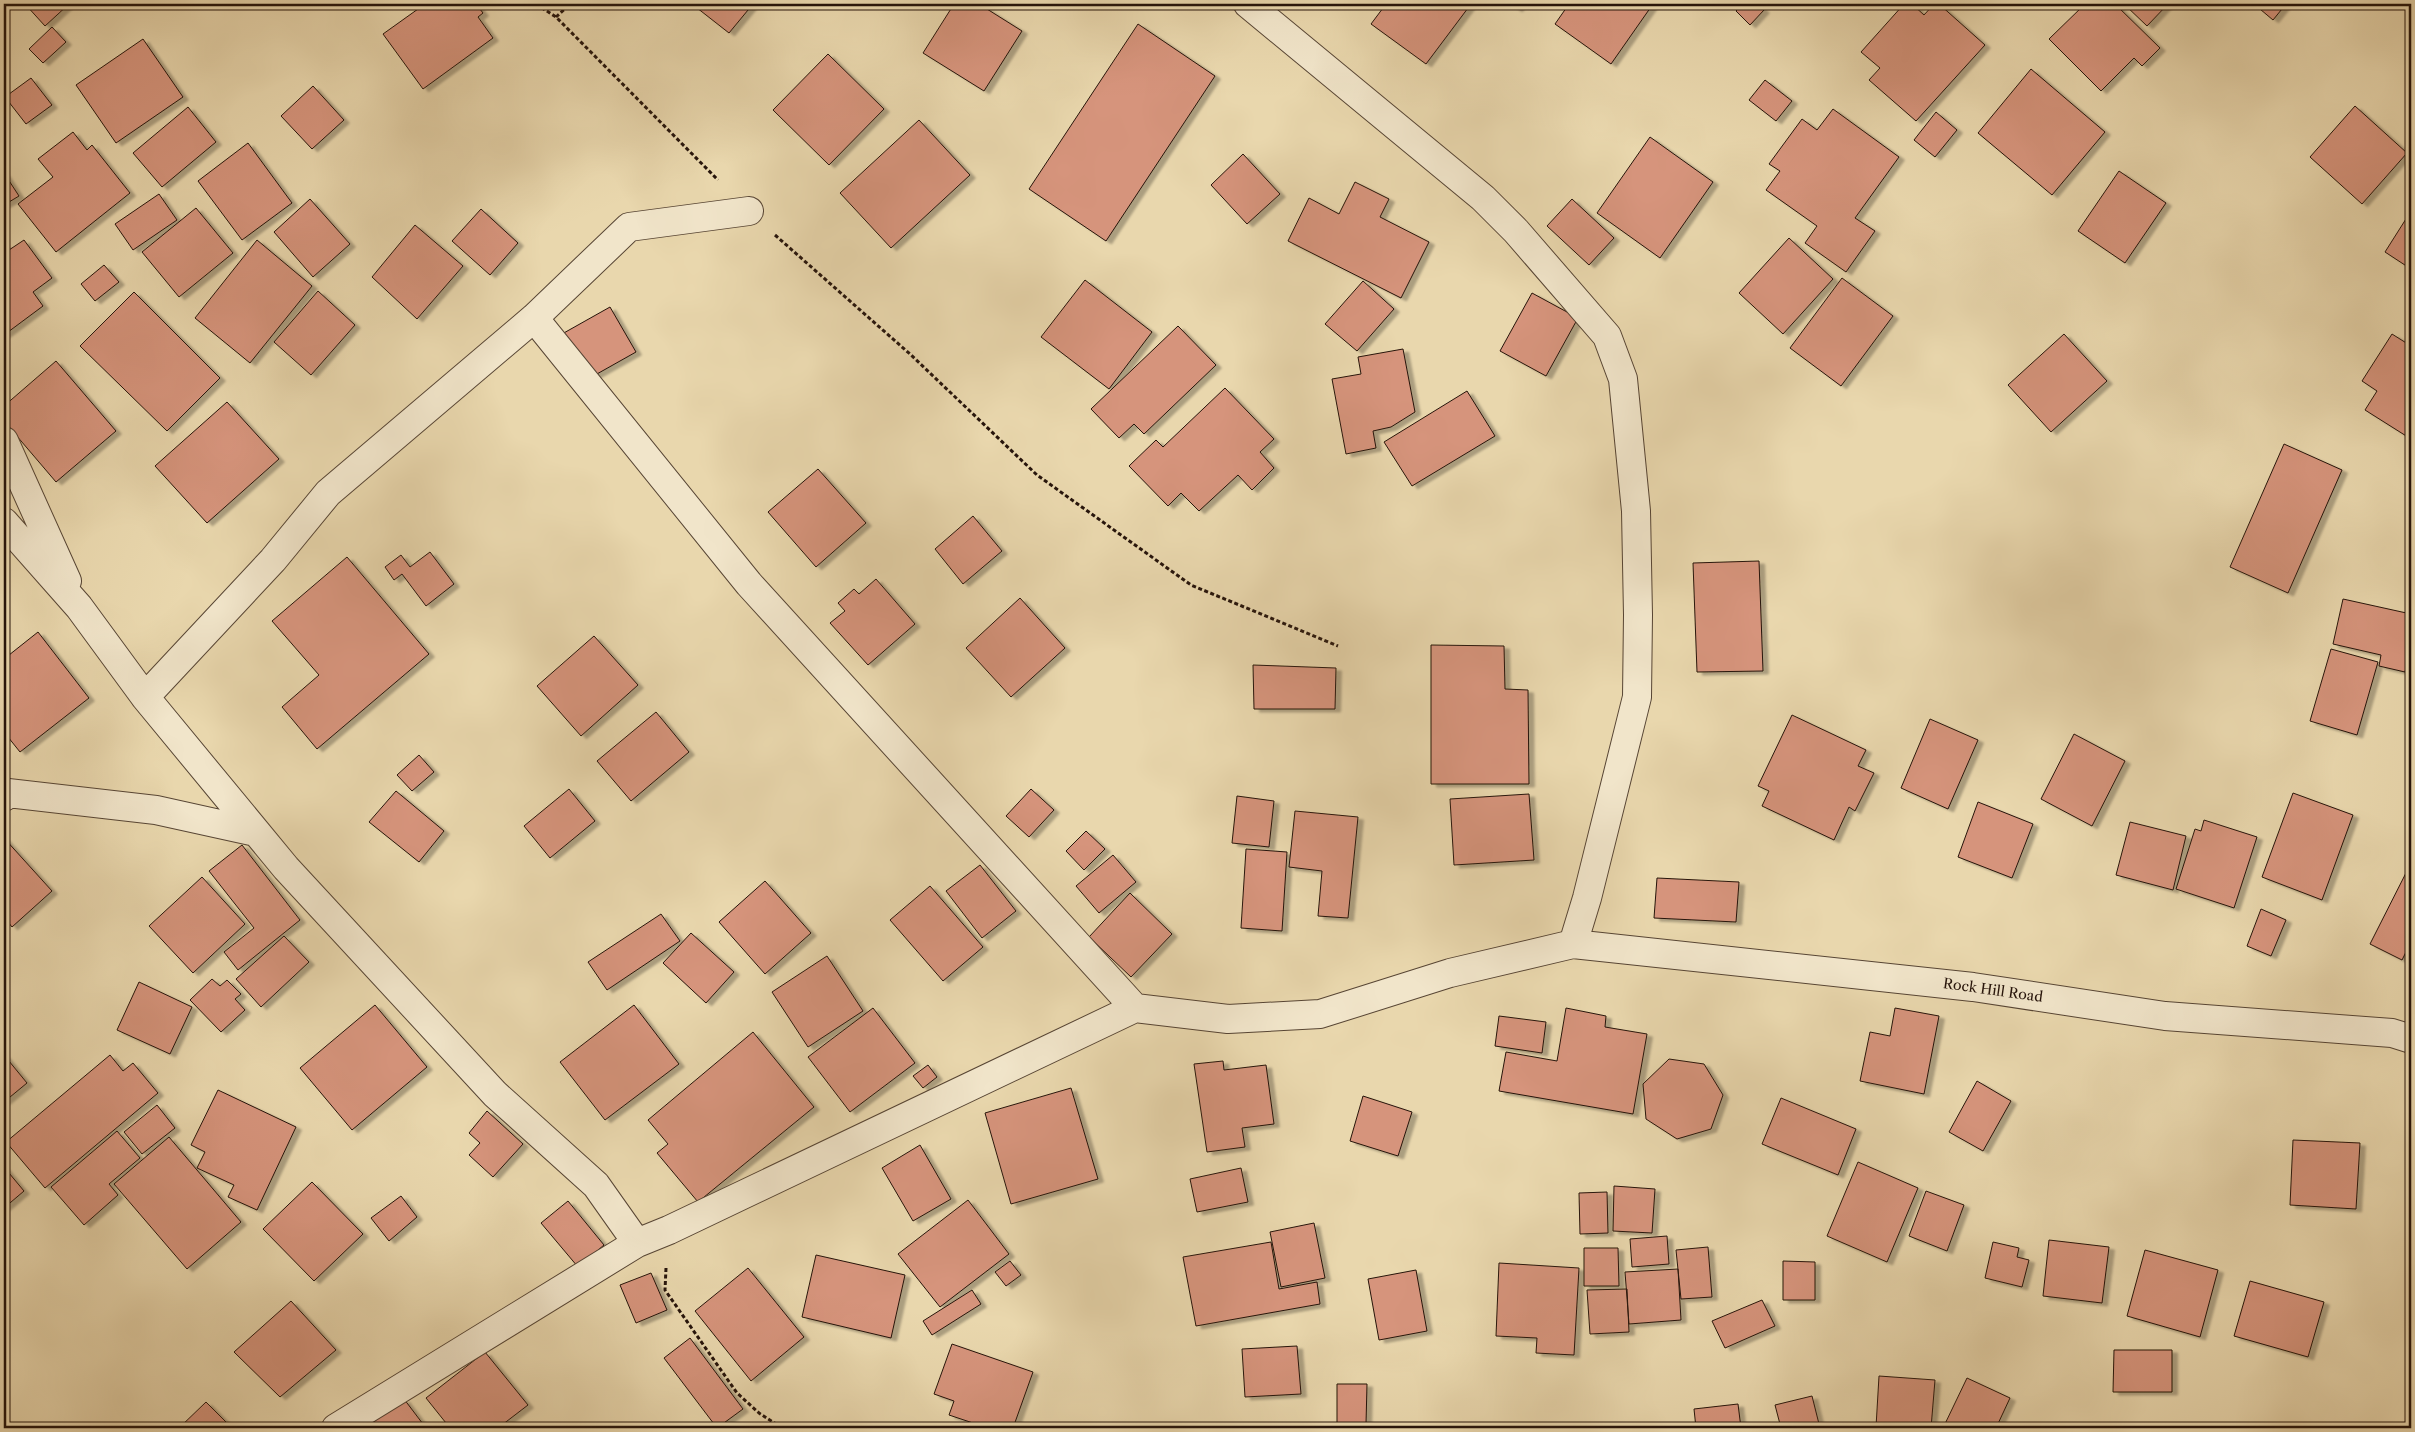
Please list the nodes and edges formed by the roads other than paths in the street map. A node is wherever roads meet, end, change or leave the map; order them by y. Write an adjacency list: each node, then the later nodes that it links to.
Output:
1 (1248, 4): 10 (street)
2 (749, 211): 3 (street)
3 (534, 318): 7 (street); 11 (street)
4 (4, 440): 6 (street)
5 (4, 522): 6 (street)
6 (79, 607): 7 (street)
7 (145, 697): 9 (street)
8 (4, 797): 9 (street)
9 (256, 832): 13 (street)
10 (1574, 944): 11 (street, Rock Hill Road); 12 (street, Rock Hill Road)
11 (1135, 1008): 13 (street)
12 (2411, 1039)
13 (637, 1243): 14 (street)
14 (336, 1428)

